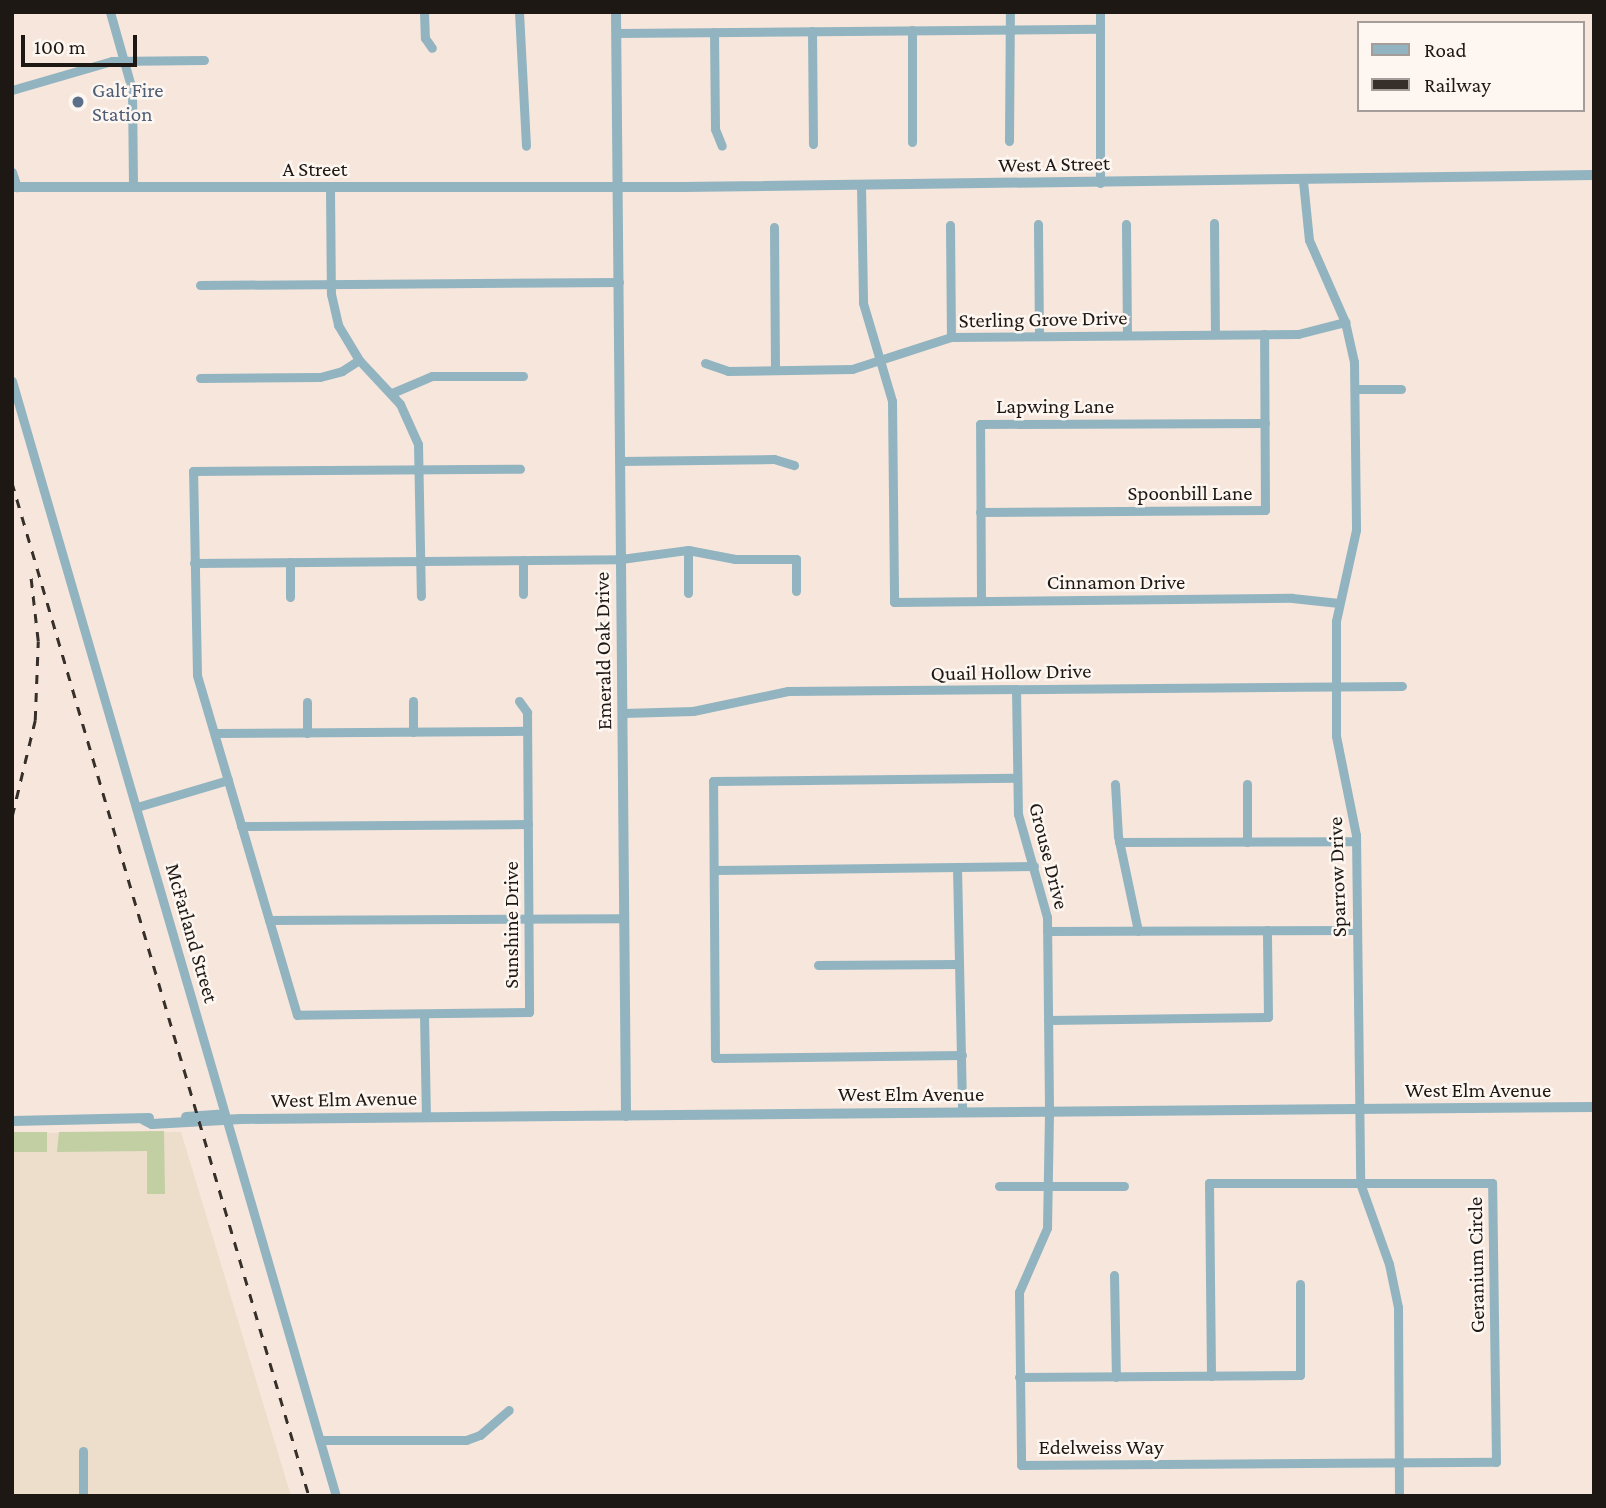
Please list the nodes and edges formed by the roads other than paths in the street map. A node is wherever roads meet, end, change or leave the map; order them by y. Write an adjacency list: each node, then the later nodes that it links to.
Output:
1 (110, 12): 15 (street)
2 (424, 12): 13 (street)
3 (519, 12): 20 (street)
4 (616, 12): 12 (street, Emerald Oak Drive)
5 (1010, 12): 9 (street)
6 (1100, 12): 7 (street)
7 (1100, 29): 9 (street); 25 (street)
8 (912, 30): 9 (street); 10 (street); 17 (street)
9 (1010, 30): 18 (street)
10 (812, 31): 11 (street); 19 (street)
11 (714, 32): 12 (street); 21 (street)
12 (617, 33): 28 (street, Emerald Oak Drive)
13 (432, 48)
14 (204, 60): 15 (street)
15 (124, 61): 16 (street); 27 (street)
16 (12, 90)
17 (912, 142)
18 (1009, 142)
19 (813, 144)
20 (526, 146)
21 (722, 146)
22 (12, 172): 29 (street)
23 (1594, 175): 24 (street, West A Street)
24 (1303, 181): 25 (street, West A Street); 39 (street, Sparrow Drive)
25 (1100, 183): 26 (street, West A Street)
26 (861, 185): 28 (street, West A Street); 46 (street)
27 (133, 186): 29 (street, A Street); 30 (street, A Street)
28 (618, 186): 30 (street, A Street); 36 (street, Emerald Oak Drive)
29 (14, 187)
30 (330, 188): 37 (street)
31 (1214, 223): 40 (street)
32 (1038, 224): 43 (street)
33 (1126, 224): 42 (street)
34 (950, 225): 44 (street)
35 (774, 227): 48 (street)
36 (619, 282): 37 (street); 56 (street, Emerald Oak Drive)
37 (331, 284): 38 (street); 45 (street)
38 (200, 285)
39 (1345, 322): 41 (street, Sterling Grove Drive); 52 (street, Sparrow Drive)
40 (1215, 334): 41 (street, Sterling Grove Drive); 42 (street, Sterling Grove Drive)
41 (1264, 334): 55 (street, Spoonbill Lane)
42 (1127, 335): 43 (street, Sterling Grove Drive)
43 (1039, 336): 44 (street, Sterling Grove Drive)
44 (951, 338): 46 (street, Sterling Grove Drive)
45 (359, 360): 50 (street); 54 (street)
46 (883, 362): 48 (street, Sterling Grove Drive); 72 (street, Cinnamon Drive)
47 (705, 363): 48 (street, Sterling Grove Drive)
48 (775, 370)
49 (523, 376): 54 (street)
50 (201, 378)
51 (12, 381): 89 (street, McFarland Street)
52 (1355, 389): 53 (street); 73 (street, Sparrow Drive)
53 (1401, 389)
54 (391, 393): 59 (street)
55 (1265, 423): 60 (street, Spoonbill Lane); 60 (street, Lapwing Lane)
56 (620, 461): 57 (street); 62 (street, Emerald Oak Drive)
57 (794, 465)
58 (520, 469): 59 (street)
59 (420, 470): 64 (street); 65 (street)
60 (980, 512): 72 (street, Lapwing Lane)
61 (688, 550): 62 (street); 67 (street); 68 (street)
62 (621, 559): 63 (street); 80 (street, Emerald Oak Drive)
63 (523, 560): 64 (street); 69 (street)
64 (421, 561): 66 (street); 70 (street)
65 (194, 562): 66 (street); 83 (street)
66 (290, 562): 71 (street)
67 (796, 591)
68 (688, 593)
69 (523, 594)
70 (421, 596)
71 (290, 597)
72 (981, 601): 73 (street, Cinnamon Drive)
73 (1339, 603): 74 (street, Sparrow Drive)
74 (1335, 686): 75 (street, Quail Hollow Drive); 76 (street, Quail Hollow Drive); 92 (street, Sparrow Drive)
75 (1402, 686)
76 (1016, 689): 80 (street, Quail Hollow Drive); 85 (street, Grouse Drive)
77 (413, 701): 82 (street)
78 (519, 701): 81 (street, Sunshine Drive)
79 (307, 702): 84 (street)
80 (622, 713): 99 (street, Emerald Oak Drive)
81 (527, 731): 82 (street); 90 (street, Sunshine Drive)
82 (413, 732): 84 (street)
83 (215, 733): 84 (street); 86 (street)
84 (307, 733)
85 (1016, 778): 95 (street, Grouse Drive); 97 (street)
86 (228, 780): 89 (street); 91 (street)
87 (1115, 784): 93 (street)
88 (1247, 784): 94 (street)
89 (137, 807): 116 (street, McFarland Street)
90 (528, 824): 91 (street); 98 (street, Sunshine Drive)
91 (242, 826): 100 (street)
92 (1356, 841): 94 (street); 102 (street, Sparrow Drive)
93 (1119, 842): 94 (street); 104 (street)
94 (1247, 842)
95 (1034, 866): 96 (street); 103 (street, Grouse Drive)
96 (957, 867): 97 (street); 105 (street)
97 (714, 870): 109 (street)
98 (528, 918): 99 (street); 100 (street); 107 (street, Sunshine Drive)
99 (624, 918): 114 (street, Emerald Oak Drive)
100 (269, 920): 107 (street, Sunshine Drive)
101 (1267, 930): 102 (street); 104 (street); 108 (street)
102 (1357, 930): 111 (street, Sparrow Drive)
103 (1048, 931): 104 (street); 108 (street, Grouse Drive)
104 (1138, 931)
105 (958, 964): 106 (street); 109 (street)
106 (818, 965)
107 (424, 1014): 115 (street)
108 (1048, 1020): 113 (street, Grouse Drive)
109 (962, 1055): 112 (street)
110 (1594, 1107): 111 (street, West Elm Avenue)
111 (1359, 1110): 113 (street, West Elm Avenue); 118 (street, Sparrow Drive)
112 (962, 1111): 113 (street, West Elm Avenue); 114 (street, West Elm Avenue)
113 (1049, 1114): 120 (street, Edelweiss Way)
114 (626, 1116): 115 (street, West Elm Avenue)
115 (426, 1117): 116 (street, West Elm Avenue)
116 (228, 1120): 117 (street, West Elm Avenue); 128 (street, McFarland Street)
117 (12, 1121)
118 (1360, 1183): 124 (street, Geranium Circle); 130 (street, Sparrow Drive); 131 (street, Geranium Circle)
119 (999, 1186): 120 (street)
120 (1048, 1186): 121 (street); 125 (street, Edelweiss Way)
121 (1124, 1186)
122 (1114, 1275): 126 (street)
123 (1300, 1284): 124 (street)
124 (1211, 1376): 126 (street)
125 (1019, 1377): 126 (street); 130 (street, Edelweiss Way)
126 (1116, 1377)
127 (509, 1410): 128 (street)
128 (320, 1440): 133 (street, McFarland Street)
129 (83, 1451): 132 (street)
130 (1399, 1461): 131 (street, Edelweiss Way); 134 (street, Sparrow Drive)
131 (1496, 1462)
132 (83, 1496)
133 (337, 1496)
134 (1399, 1496)

